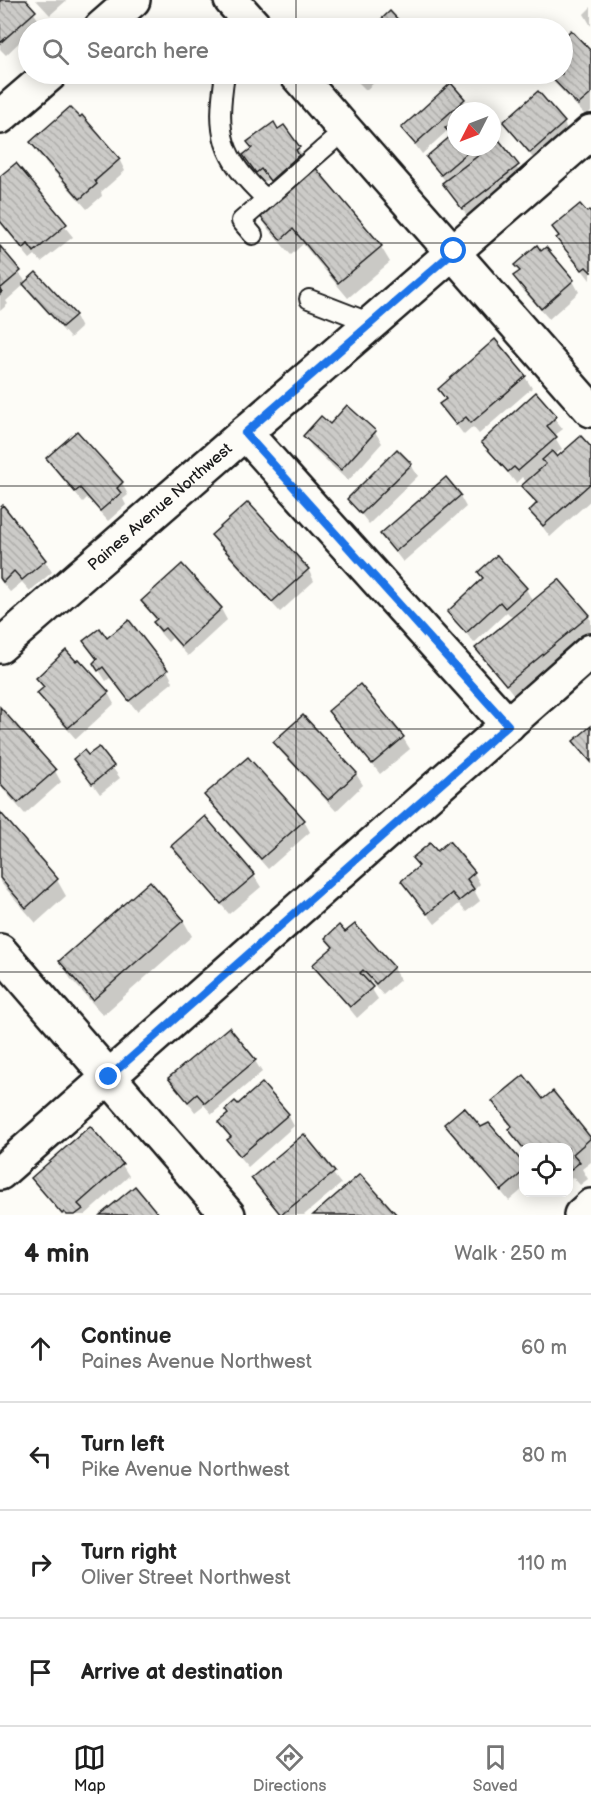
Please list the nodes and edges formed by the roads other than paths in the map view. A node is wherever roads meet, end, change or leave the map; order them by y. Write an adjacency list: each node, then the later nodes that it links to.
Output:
1 (134, 0): 3 (street)
2 (231, 0): 4 (street)
3 (113, 18)
4 (247, 18)
5 (38, 84): 8 (street)
6 (224, 84): 11 (lane)
7 (305, 84): 9 (street)
8 (0, 117)
9 (345, 130): 11 (lane); 13 (street)
10 (591, 132): 13 (street, Paines Avenue Northwest)
11 (266, 199): 12 (lane)
12 (253, 235)
13 (454, 251): 15 (street, Paines Avenue Northwest); 16 (street)
14 (309, 299): 15 (lane)
15 (371, 323): 17 (street, Paines Avenue Northwest)
16 (591, 410)
17 (245, 433): 18 (street, Paines Avenue Northwest); 20 (street)
18 (0, 646)
19 (591, 651): 20 (street)
20 (508, 725): 22 (street)
21 (0, 951): 22 (street)
22 (109, 1077): 23 (street); 25 (street)
23 (0, 1173)
24 (591, 1206): 26 (street)
25 (228, 1215)
26 (580, 1215)

